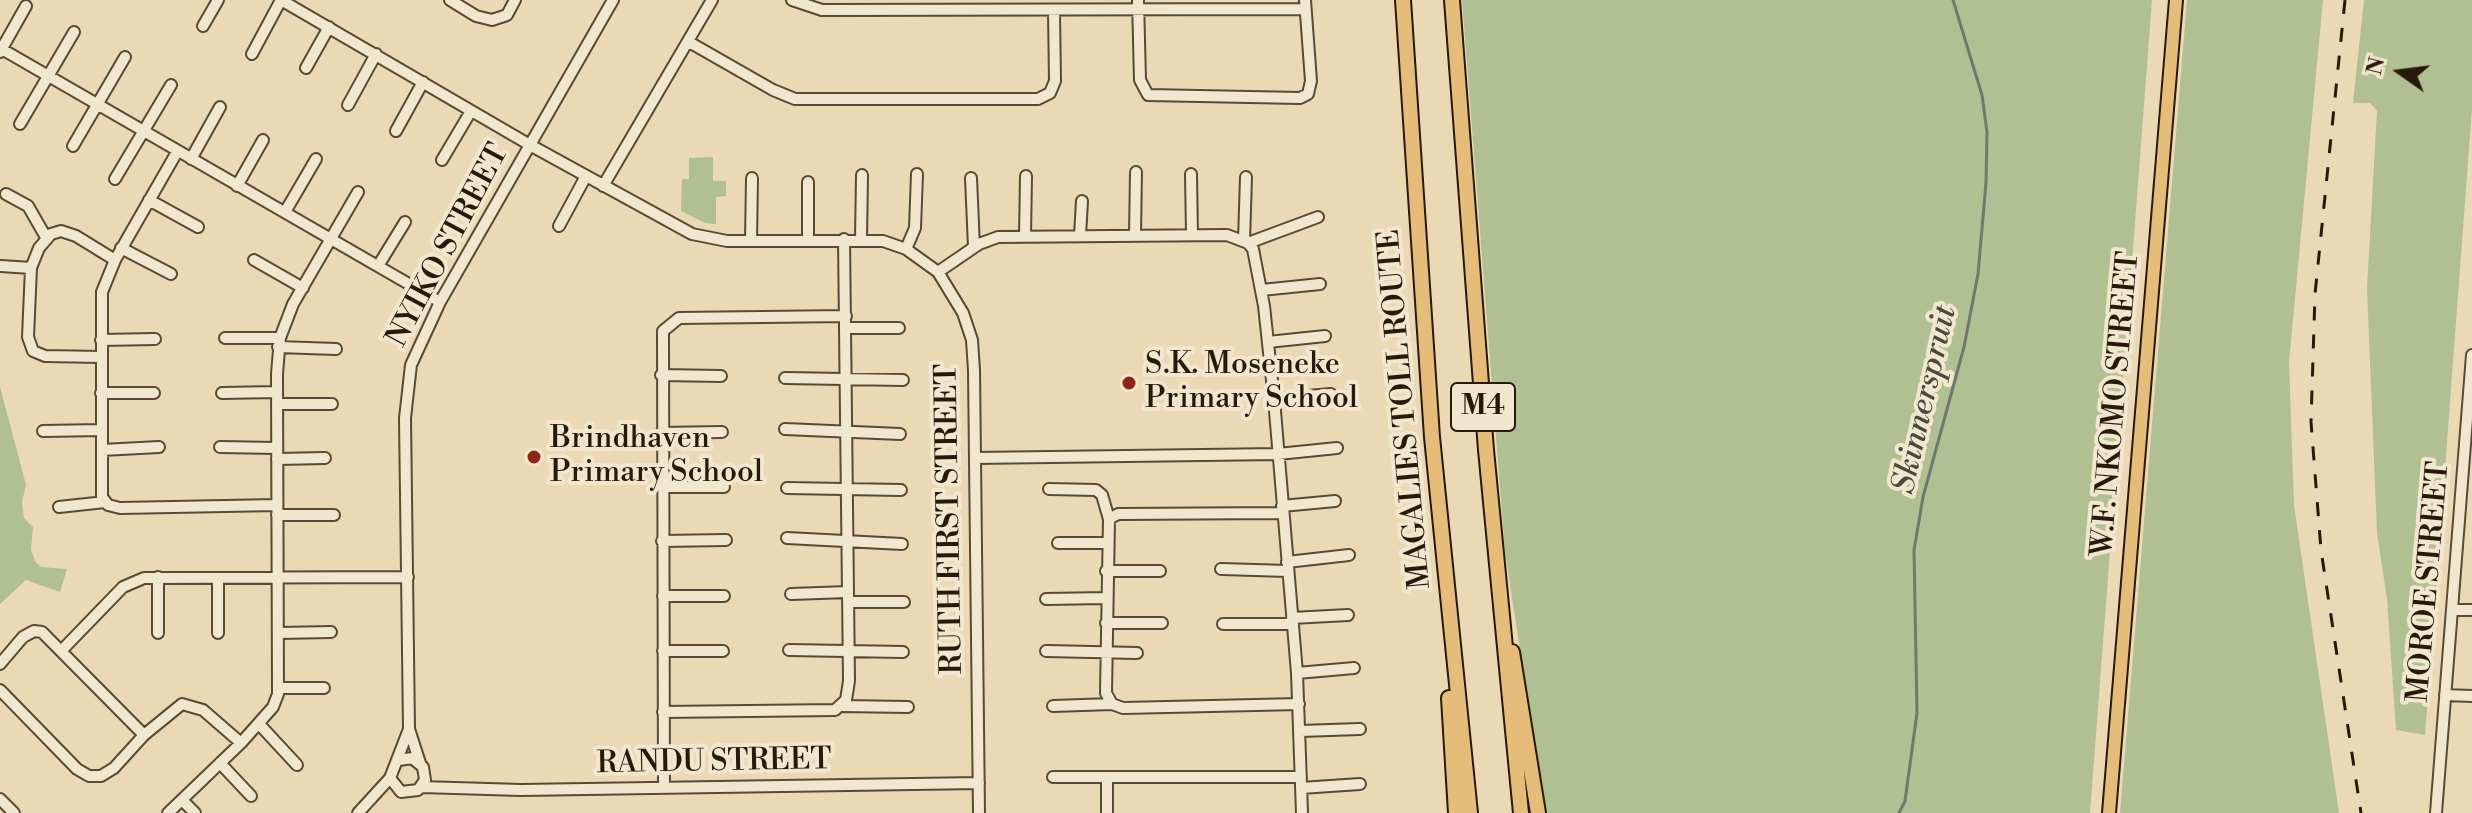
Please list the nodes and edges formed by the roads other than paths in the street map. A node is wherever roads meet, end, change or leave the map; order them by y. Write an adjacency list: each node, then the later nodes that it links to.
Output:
1 (218, 0): 17 (street)
2 (281, 0): 18 (street, RUTH FIRST STREET); 22 (street)
3 (450, 0): 4 (street)
4 (515, 0)
5 (613, 0): 37 (street, NYIKO STREET)
6 (712, 0): 20 (street)
7 (792, 0): 13 (street)
8 (1403, 0): 121 (highway, MAGALIES TOLL ROUTE / M4)
9 (1452, 0): 126 (highway, M4)
10 (2176, 0): 237 (main road, W.F. NKOMO STREET)
11 (1221, 4): 12 (street); 15 (street)
12 (1305, 4): 15 (street)
13 (872, 5): 16 (street)
14 (26, 6): 21 (street)
15 (1138, 6): 16 (street)
16 (1054, 11): 20 (street)
17 (203, 26)
18 (329, 27): 23 (street, RUTH FIRST STREET); 25 (street)
19 (74, 32): 26 (street)
20 (689, 42): 55 (street)
21 (1, 50): 26 (street)
22 (252, 54)
23 (376, 54): 27 (street, RUTH FIRST STREET); 30 (street)
24 (125, 57): 29 (street)
25 (306, 68)
26 (48, 76): 29 (street); 33 (street)
27 (423, 82): 32 (street, RUTH FIRST STREET); 34 (street)
28 (171, 85): 35 (street)
29 (97, 104): 35 (street); 38 (street)
30 (348, 105)
31 (220, 107): 40 (street)
32 (471, 111): 37 (street, RUTH FIRST STREET); 42 (street)
33 (20, 124)
34 (396, 131)
35 (144, 132): 39 (street); 52 (street)
36 (263, 140): 54 (street)
37 (530, 145): 47 (street, RUTH FIRST STREET); 89 (street, NYIKO STREET)
38 (73, 146)
39 (177, 152): 40 (street); 58 (street)
40 (191, 159): 54 (street)
41 (316, 159): 60 (street)
42 (442, 160)
43 (1136, 172): 65 (street)
44 (917, 174): 78 (street)
45 (1191, 174): 66 (street)
46 (862, 175): 73 (street)
47 (586, 176): 55 (street, RUTH FIRST STREET); 63 (street)
48 (1026, 176): 68 (street)
49 (1246, 177): 75 (street)
50 (752, 178): 74 (street)
51 (971, 178): 76 (street)
52 (115, 179)
53 (808, 182): 72 (street)
54 (237, 186): 60 (street)
55 (603, 186): 74 (street, RUTH FIRST STREET)
56 (358, 192): 70 (street)
57 (6, 194): 69 (street)
58 (149, 200): 64 (street); 77 (street)
59 (1082, 201): 67 (street)
60 (285, 212): 70 (street)
61 (1318, 217): 75 (street)
62 (405, 222): 82 (street)
63 (559, 226)
64 (198, 227)
65 (1135, 235): 66 (street); 67 (street)
66 (1192, 235): 75 (street)
67 (1080, 236): 68 (street)
68 (1025, 237): 76 (street)
69 (47, 239): 79 (street); 83 (street)
70 (331, 239): 82 (street); 87 (street)
71 (844, 239): 72 (street, RUTH FIRST STREET); 73 (street, RUTH FIRST STREET); 90 (street)
72 (808, 240): 74 (street, RUTH FIRST STREET)
73 (861, 240): 78 (street, RUTH FIRST STREET)
74 (751, 241)
75 (1246, 242): 88 (street)
76 (974, 247): 84 (street)
77 (121, 248): 79 (street); 85 (street)
78 (906, 249): 84 (street, RUTH FIRST STREET)
79 (115, 260): 95 (street)
80 (254, 260): 87 (street)
81 (1, 266): 83 (street)
82 (378, 266): 89 (street)
83 (31, 268): 100 (street)
84 (938, 272): 131 (street, RUTH FIRST STREET)
85 (171, 274)
86 (1320, 284): 88 (street)
87 (303, 288): 97 (street)
88 (1262, 290): 96 (street)
89 (440, 302): 158 (street, NYIKO STREET)
90 (846, 322): 91 (street); 101 (street); 104 (street)
91 (899, 328)
92 (1325, 336): 96 (street)
93 (225, 338): 97 (street)
94 (155, 339): 95 (street)
95 (101, 340): 100 (street)
96 (1268, 342): 111 (street)
97 (279, 343): 98 (street); 106 (street)
98 (336, 349)
99 (2472, 355): 127 (street, MOROE STREET)
100 (101, 357): 107 (street)
101 (661, 375): 102 (street); 119 (street)
102 (721, 376)
103 (785, 378): 104 (street)
104 (846, 380): 105 (street); 118 (street)
105 (903, 380)
106 (277, 392): 109 (street); 112 (street)
107 (101, 393): 108 (street); 115 (street)
108 (154, 393)
109 (222, 393)
110 (1331, 394): 111 (street)
111 (1274, 399): 129 (street)
112 (277, 404): 113 (street); 128 (street)
113 (332, 404)
114 (785, 429): 118 (street)
115 (102, 430): 116 (street); 125 (street)
116 (43, 431)
117 (722, 432): 119 (street)
118 (847, 432): 120 (street); 135 (street)
119 (661, 433): 132 (street)
120 (900, 434)
121 (1432, 437): 233 (highway); 234 (highway, MAGALIES TOLL ROUTE / M4)
122 (159, 447): 125 (street)
123 (220, 447): 128 (street)
124 (1337, 448): 129 (street)
125 (102, 450): 139 (street)
126 (1486, 450): 235 (highway, M4); 236 (highway)
127 (2468, 453): 168 (street, MOROE STREET)
128 (277, 454): 130 (street); 142 (street)
129 (1278, 454): 131 (street); 141 (street)
130 (325, 458)
131 (975, 458): 216 (street, RUTH FIRST STREET)
132 (662, 487): 133 (street); 147 (street)
133 (724, 487)
134 (787, 488): 135 (street)
135 (847, 489): 137 (street); 148 (street)
136 (1049, 489): 144 (street)
137 (901, 490)
138 (1335, 501): 141 (street)
139 (105, 502): 140 (street); 142 (street)
140 (59, 507)
141 (1282, 509): 144 (street); 153 (street)
142 (277, 510): 143 (street); 160 (street)
143 (334, 515)
144 (1109, 519): 150 (street)
145 (787, 538): 148 (street)
146 (726, 540): 147 (street)
147 (662, 541): 162 (street)
148 (848, 541): 151 (street); 164 (street)
149 (1058, 543): 150 (street)
150 (1106, 543): 155 (street)
151 (902, 544)
152 (1349, 555): 153 (street)
153 (1288, 567): 154 (street); 171 (street)
154 (1221, 569)
155 (1106, 571): 156 (street); 165 (street)
156 (1160, 571)
157 (158, 577): 159 (street); 176 (street); 179 (street)
158 (408, 577): 160 (street); 203 (street, NYIKO STREET)
159 (218, 579): 160 (street); 177 (street)
160 (279, 580): 178 (street)
161 (791, 594): 164 (street)
162 (663, 596): 163 (street); 182 (street)
163 (724, 596)
164 (848, 597): 167 (street); 180 (street)
165 (1106, 598): 166 (street); 172 (street)
166 (1046, 599)
167 (904, 602)
168 (2454, 610): 169 (street); 194 (street, MOROE STREET)
169 (2472, 610)
170 (1348, 615): 171 (street)
171 (1292, 621): 174 (street); 190 (street)
172 (1106, 623): 173 (street); 186 (street)
173 (1162, 623)
174 (1223, 624)
175 (331, 632): 178 (street)
176 (158, 633)
177 (218, 633)
178 (280, 633): 191 (street)
179 (63, 649): 188 (street); 206 (street)
180 (849, 649): 181 (street); 185 (street); 198 (street)
181 (789, 650)
182 (663, 651): 183 (street); 201 (street)
183 (723, 651)
184 (1046, 651): 186 (street)
185 (903, 652)
186 (1106, 653): 187 (street); 196 (street)
187 (1137, 653)
188 (0, 664)
189 (1354, 668): 190 (street)
190 (1297, 673): 197 (street)
191 (279, 688): 192 (street); 202 (street)
192 (324, 688)
193 (0, 690): 206 (street)
194 (2445, 695): 195 (street); 238 (street, MOROE STREET)
195 (2472, 696)
196 (1112, 704): 197 (street); 199 (street)
197 (1299, 704): 205 (street)
198 (842, 706): 200 (street); 201 (street)
199 (1053, 706)
200 (908, 707)
201 (663, 712): 220 (street)
202 (259, 724): 207 (street); 210 (street)
203 (409, 729): 208 (street, NYIKO STREET); 211 (street, NYIKO STREET)
204 (1360, 729): 205 (street)
205 (1300, 731): 215 (street)
206 (144, 735): 207 (street)
207 (241, 743): 209 (street)
208 (399, 760): 211 (street); 213 (street)
209 (220, 763): 222 (street); 225 (street)
210 (297, 765)
211 (423, 767): 218 (street, RANDU STREET); 219 (street)
212 (1053, 777): 214 (street)
213 (390, 778): 221 (street); 223 (street)
214 (1107, 778): 215 (street); 231 (street)
215 (1301, 782): 217 (street); 232 (street)
216 (979, 783): 220 (street, RANDU STREET); 230 (street, RUTH FIRST STREET)
217 (1360, 784)
218 (449, 785): 219 (street, RANDU STREET); 220 (street, RANDU STREET)
219 (421, 787): 221 (street)
220 (664, 788)
221 (401, 792): 223 (street)
222 (251, 796)
223 (374, 798): 229 (street)
224 (0, 799): 226 (street)
225 (182, 800): 227 (street); 228 (street)
226 (14, 813)
227 (168, 813)
228 (195, 813)
229 (358, 813)
230 (979, 813)
231 (1107, 813)
232 (1302, 813)
233 (1456, 813)
234 (1470, 813)
235 (1521, 813)
236 (1538, 813)
237 (2109, 813)
238 (2436, 813)

